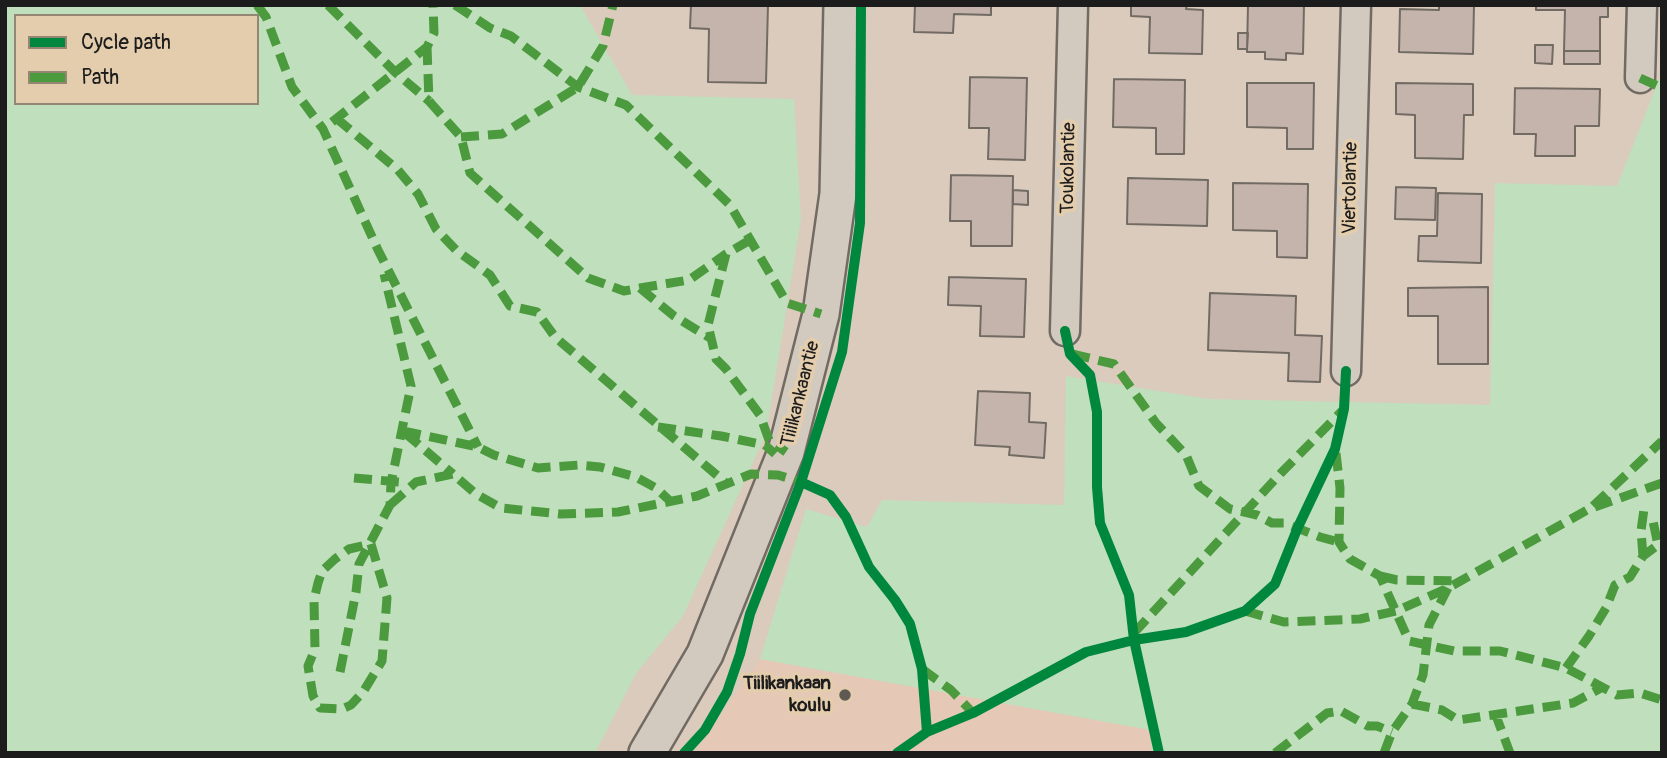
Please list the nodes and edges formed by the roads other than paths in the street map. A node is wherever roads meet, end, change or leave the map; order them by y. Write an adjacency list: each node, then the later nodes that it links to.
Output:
1 (842, 5): 8 (street, Tiilikankaantie)
2 (1073, 5): 6 (street, Toukolantie)
3 (1356, 5): 7 (street, Viertolantie)
4 (1642, 5): 5 (street)
5 (1640, 78)
6 (1065, 331)
7 (1346, 371)
8 (647, 753)

